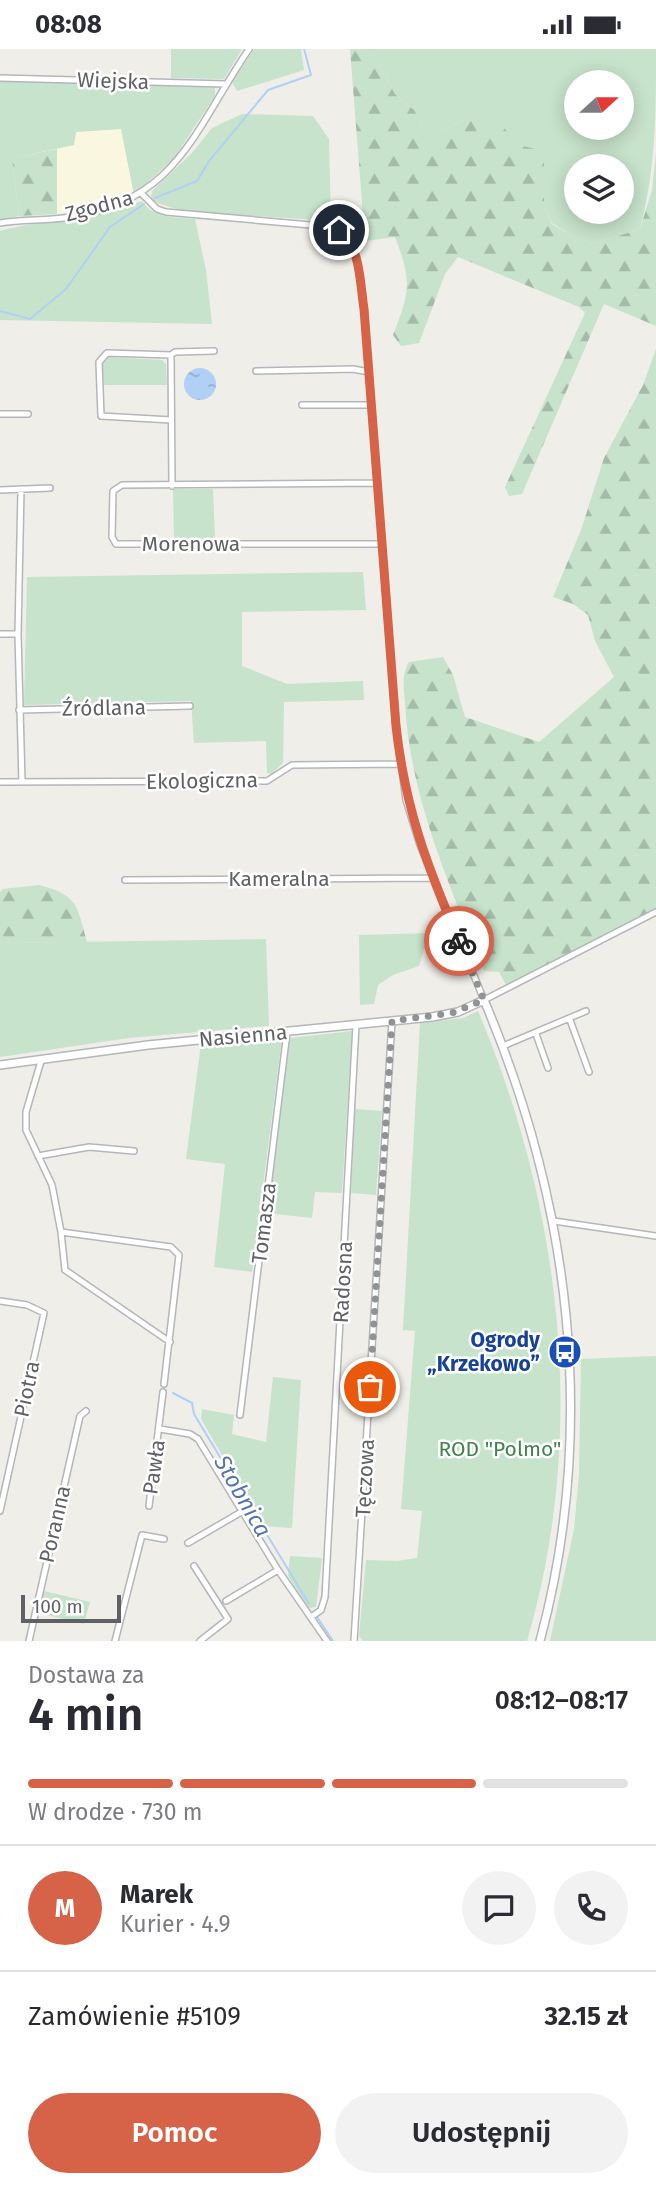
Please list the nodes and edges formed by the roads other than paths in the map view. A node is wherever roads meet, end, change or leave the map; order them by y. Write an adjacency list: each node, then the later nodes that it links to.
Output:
1 (250, 49): 3 (street, Zgodna)
2 (0, 78): 3 (street, Wiejska)
3 (226, 84): 4 (street, Zgodna)
4 (142, 194): 5 (street, Zgodna); 9 (street)
5 (0, 223)
6 (215, 351): 7 (street)
7 (171, 355): 14 (street); 14 (street)
8 (256, 371): 9 (street)
9 (369, 372): 11 (street)
10 (302, 405): 11 (street)
11 (370, 405): 15 (street)
12 (0, 414): 13 (street)
13 (29, 414)
14 (171, 420): 16 (street)
15 (377, 483): 16 (street, Morenowa); 20 (street)
16 (172, 486): 20 (street, Morenowa)
17 (50, 488): 18 (street)
18 (21, 489): 19 (street); 22 (street)
19 (0, 490)
20 (382, 544): 25 (street)
21 (0, 634): 22 (street)
22 (18, 634): 24 (street)
23 (190, 706): 24 (street, Źródlana)
24 (19, 709): 27 (street)
25 (400, 764): 27 (street, Ekologiczna); 28 (street)
26 (0, 782): 27 (street, Ekologiczna)
27 (22, 782)
28 (432, 878): 29 (street, Kameralna); 31 (street)
29 (125, 880)
30 (656, 912): 31 (street)
31 (484, 1000): 34 (street, Nasienna); 38 (street)
32 (586, 1011): 33 (street)
33 (570, 1020): 37 (street); 42 (street)
34 (392, 1021): 35 (street, Nasienna); 68 (street, Tęczowa)
35 (356, 1024): 36 (street, Nasienna); 63 (street, Radosna)
36 (287, 1031): 39 (street, Nasienna); 53 (street, Tomasza)
37 (536, 1034): 38 (street); 41 (street)
38 (503, 1046): 45 (street)
39 (41, 1061): 40 (street, Nasienna); 44 (street)
40 (0, 1065)
41 (548, 1068)
42 (589, 1073)
43 (134, 1151): 44 (street)
44 (38, 1156): 46 (street)
45 (554, 1221): 47 (street); 69 (street)
46 (61, 1232): 49 (street); 49 (street)
47 (656, 1236)
48 (0, 1301): 56 (street, Piotra)
49 (170, 1342): 50 (street)
50 (164, 1384)
51 (163, 1392): 54 (street, Pawła)
52 (86, 1411): 64 (street, Poranna)
53 (240, 1415)
54 (160, 1429): 55 (street, Pawła); 57 (street)
55 (149, 1506)
56 (0, 1510)
57 (243, 1511): 59 (street); 61 (street)
58 (164, 1539): 65 (street)
59 (188, 1543)
60 (194, 1566): 66 (street)
61 (278, 1570): 62 (street); 63 (street)
62 (226, 1601)
63 (311, 1617): 67 (street)
64 (29, 1641)
65 (115, 1641)
66 (200, 1641)
67 (327, 1641)
68 (354, 1641)
69 (540, 1641)

